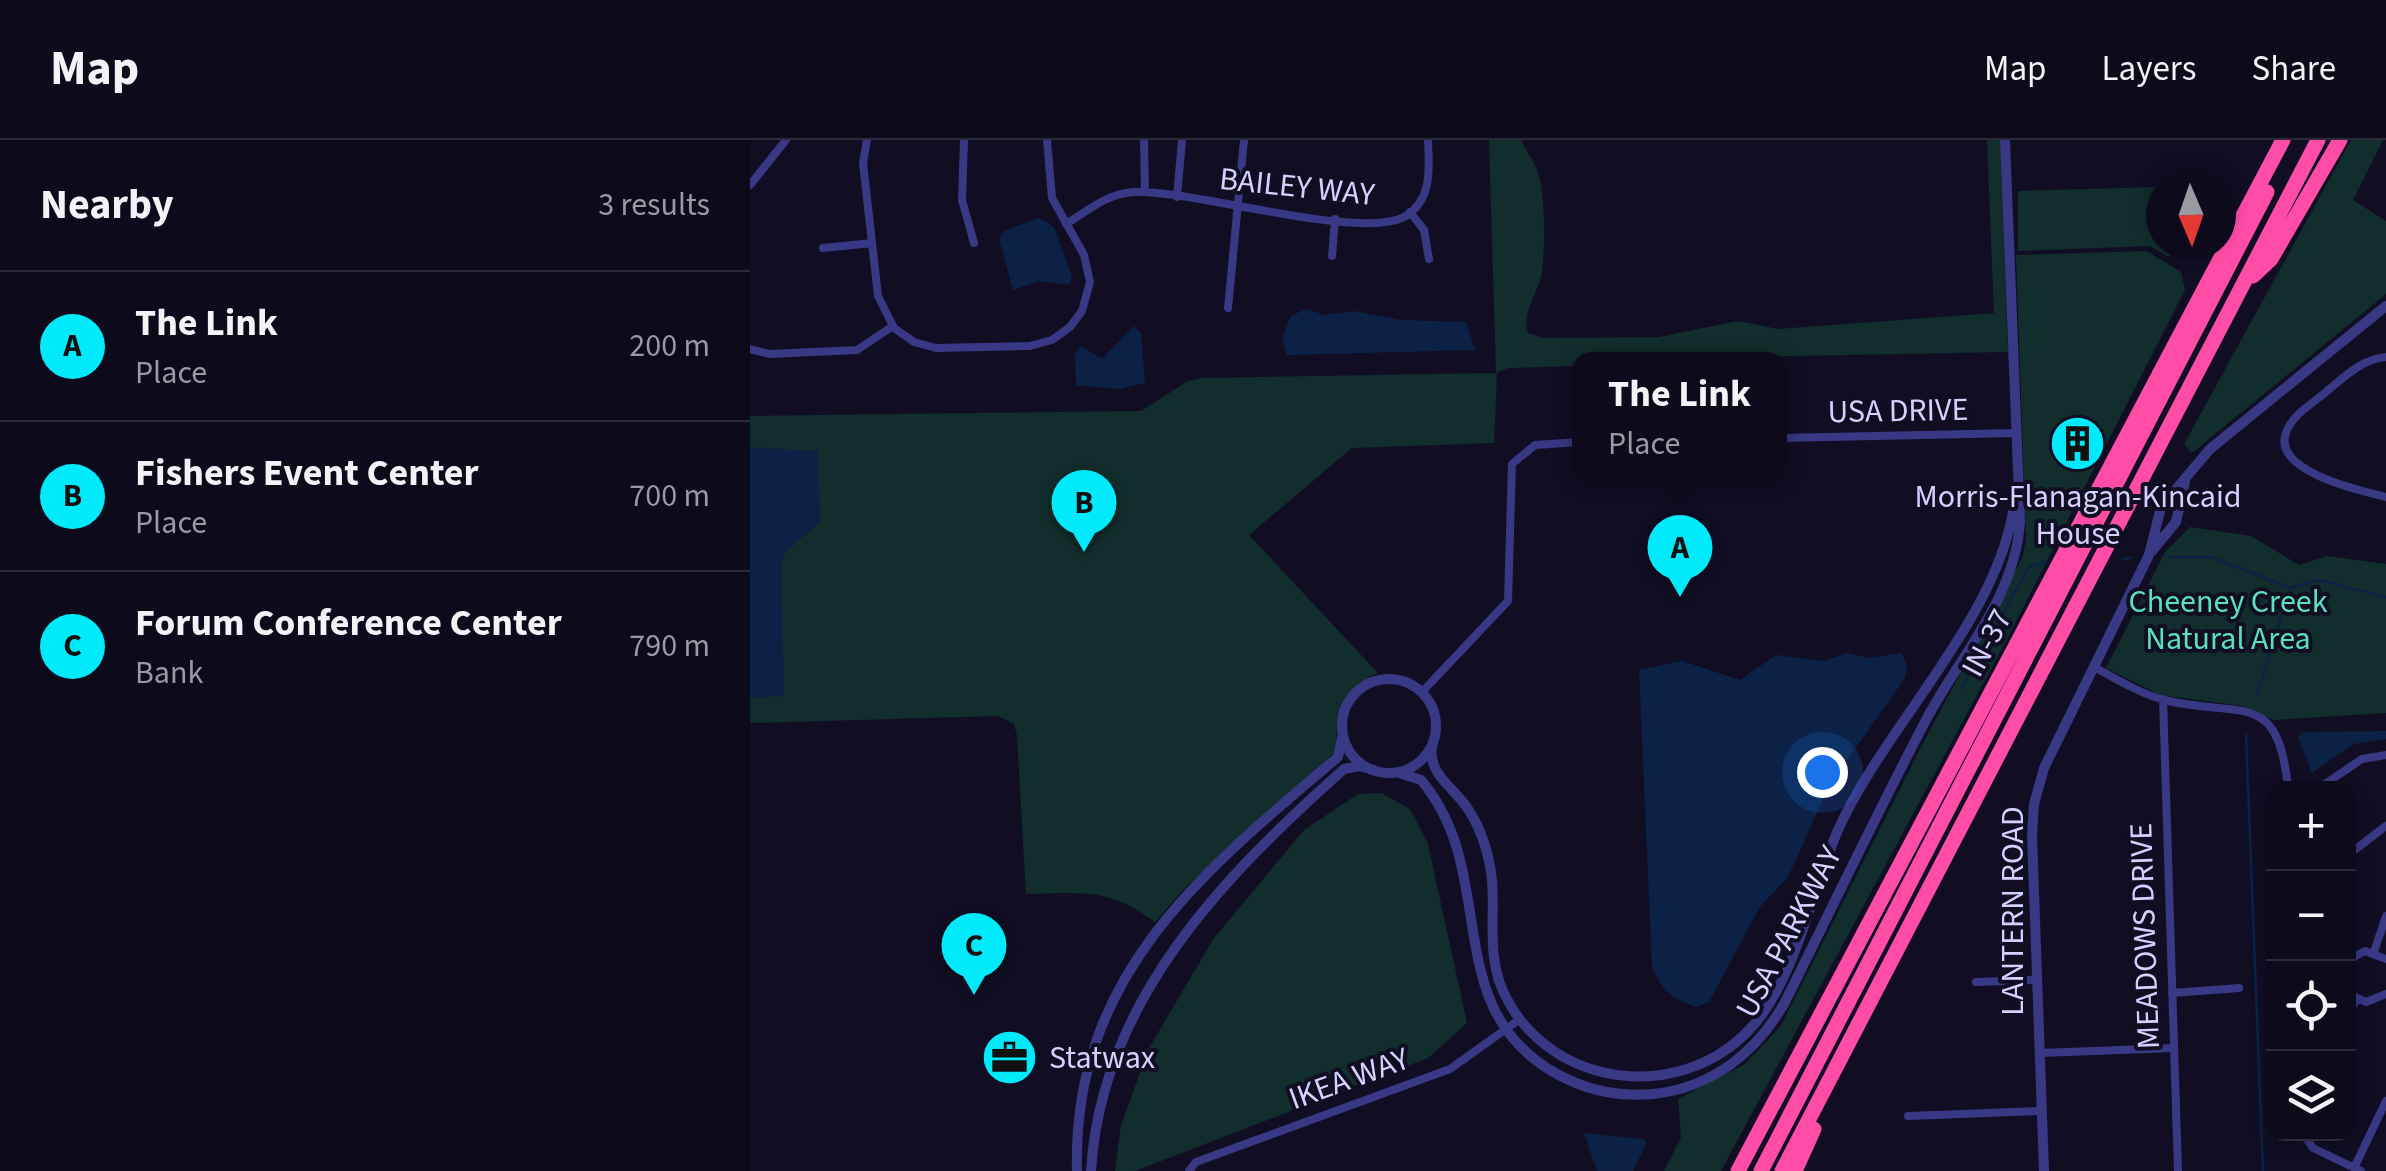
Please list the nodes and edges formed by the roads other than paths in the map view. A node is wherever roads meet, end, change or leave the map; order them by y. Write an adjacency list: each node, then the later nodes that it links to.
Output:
1 (786, 140): 15 (street)
2 (866, 140): 24 (street)
3 (964, 140): 25 (street)
4 (1047, 140): 21 (street)
5 (1144, 140): 16 (street)
6 (1182, 140): 17 (street)
7 (1244, 140): 18 (street)
8 (1428, 140): 19 (street)
9 (2005, 140): 36 (street, USA PARKWAY)
10 (2272, 140): 22 (highway)
11 (2283, 140): 23 (highway, IN-37)
12 (2295, 140): 79 (highway)
13 (2318, 140): 30 (highway)
14 (2340, 140): 30 (highway)
15 (750, 185)
16 (1145, 192): 17 (street, BAILEY WAY); 21 (street)
17 (1177, 197): 18 (street, BAILEY WAY)
18 (1236, 207): 20 (street, BAILEY WAY); 32 (street)
19 (1410, 212): 20 (street, BAILEY WAY); 28 (street)
20 (1334, 219): 27 (street)
21 (1066, 224): 33 (street)
22 (2236, 225)
23 (2236, 227)
24 (872, 243): 26 (street); 33 (street)
25 (974, 243)
26 (823, 248)
27 (1332, 256)
28 (1430, 259)
29 (2218, 260): 78 (highway, IN-37)
30 (2246, 282): 61 (highway)
31 (2386, 306): 39 (street, LANTERN ROAD)
32 (1228, 308)
33 (893, 326): 34 (street)
34 (750, 348)
35 (2386, 357): 41 (street)
36 (2017, 433): 37 (street, USA DRIVE); 40 (street, USA PARKWAY)
37 (1787, 438)
38 (1572, 442): 44 (street)
39 (2186, 478): 42 (street, LANTERN ROAD); 42 (street, LANTERN ROAD)
40 (2018, 481): 66 (street, USA PARKWAY); 67 (street, USA PARKWAY)
41 (2386, 496)
42 (2149, 556): 43 (street, LANTERN ROAD)
43 (2094, 667): 45 (street); 59 (street, LANTERN ROAD)
44 (1422, 692): 46 (street); 47 (street, USA PARKWAY)
45 (2162, 700): 51 (street); 63 (street, MEADOWS DRIVE)
46 (1343, 733): 49 (street); 75 (street)
47 (1432, 747): 50 (street); 66 (street, USA PARKWAY)
48 (2386, 756): 52 (street)
49 (1374, 770): 50 (street); 76 (street)
50 (1396, 772): 67 (street, USA PARKWAY)
51 (2287, 781)
52 (2329, 781)
53 (2386, 826): 54 (street)
54 (2356, 849)
55 (2386, 916): 56 (street)
56 (2374, 952): 57 (street); 58 (street)
57 (2356, 954)
58 (2386, 959)
59 (2037, 980): 60 (street); 69 (street, LANTERN ROAD)
60 (1976, 982)
61 (1878, 986): 80 (highway); 81 (highway)
62 (2239, 988): 63 (street)
63 (2172, 994): 68 (street, MEADOWS DRIVE)
64 (2386, 994): 65 (street)
65 (2356, 998)
66 (1520, 1020): 67 (street, IKEA WAY)
67 (1506, 1029): 77 (street, IKEA WAY)
68 (2174, 1048): 69 (street); 83 (street, MEADOWS DRIVE)
69 (2039, 1053): 71 (street, LANTERN ROAD)
70 (2386, 1100): 74 (street)
71 (2041, 1111): 72 (street); 82 (street, LANTERN ROAD)
72 (1908, 1116)
73 (2308, 1141): 74 (street)
74 (2358, 1169)
75 (1076, 1171)
76 (1091, 1171)
77 (1189, 1171)
78 (1738, 1171)
79 (1760, 1171)
80 (1782, 1171)
81 (1796, 1171)
82 (2044, 1171)
83 (2178, 1171)

